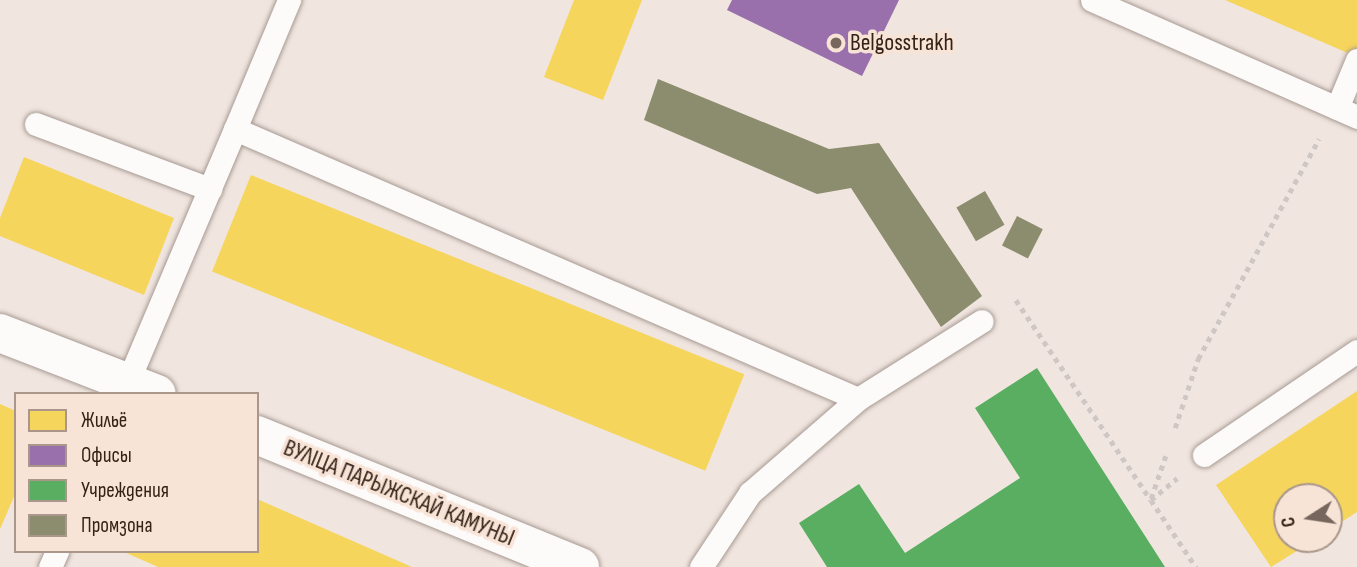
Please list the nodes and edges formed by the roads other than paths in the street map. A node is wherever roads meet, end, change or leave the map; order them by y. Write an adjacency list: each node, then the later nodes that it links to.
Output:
1 (289, 0): 6 (lane)
2 (1092, 0): 4 (lane)
3 (1357, 60): 4 (lane)
4 (1347, 112)
5 (36, 124): 7 (lane)
6 (235, 128): 7 (lane); 12 (lane)
7 (210, 189): 11 (lane)
8 (982, 321): 12 (lane)
9 (0, 332): 11 (street)
10 (1357, 351): 14 (lane)
11 (136, 390)
12 (858, 400): 16 (lane)
13 (259, 436): 15 (street, ВУЛІЦА ПАРЫЖСКАЙ КАМУНЫ)
14 (1205, 455)
15 (580, 567)
16 (701, 567)

